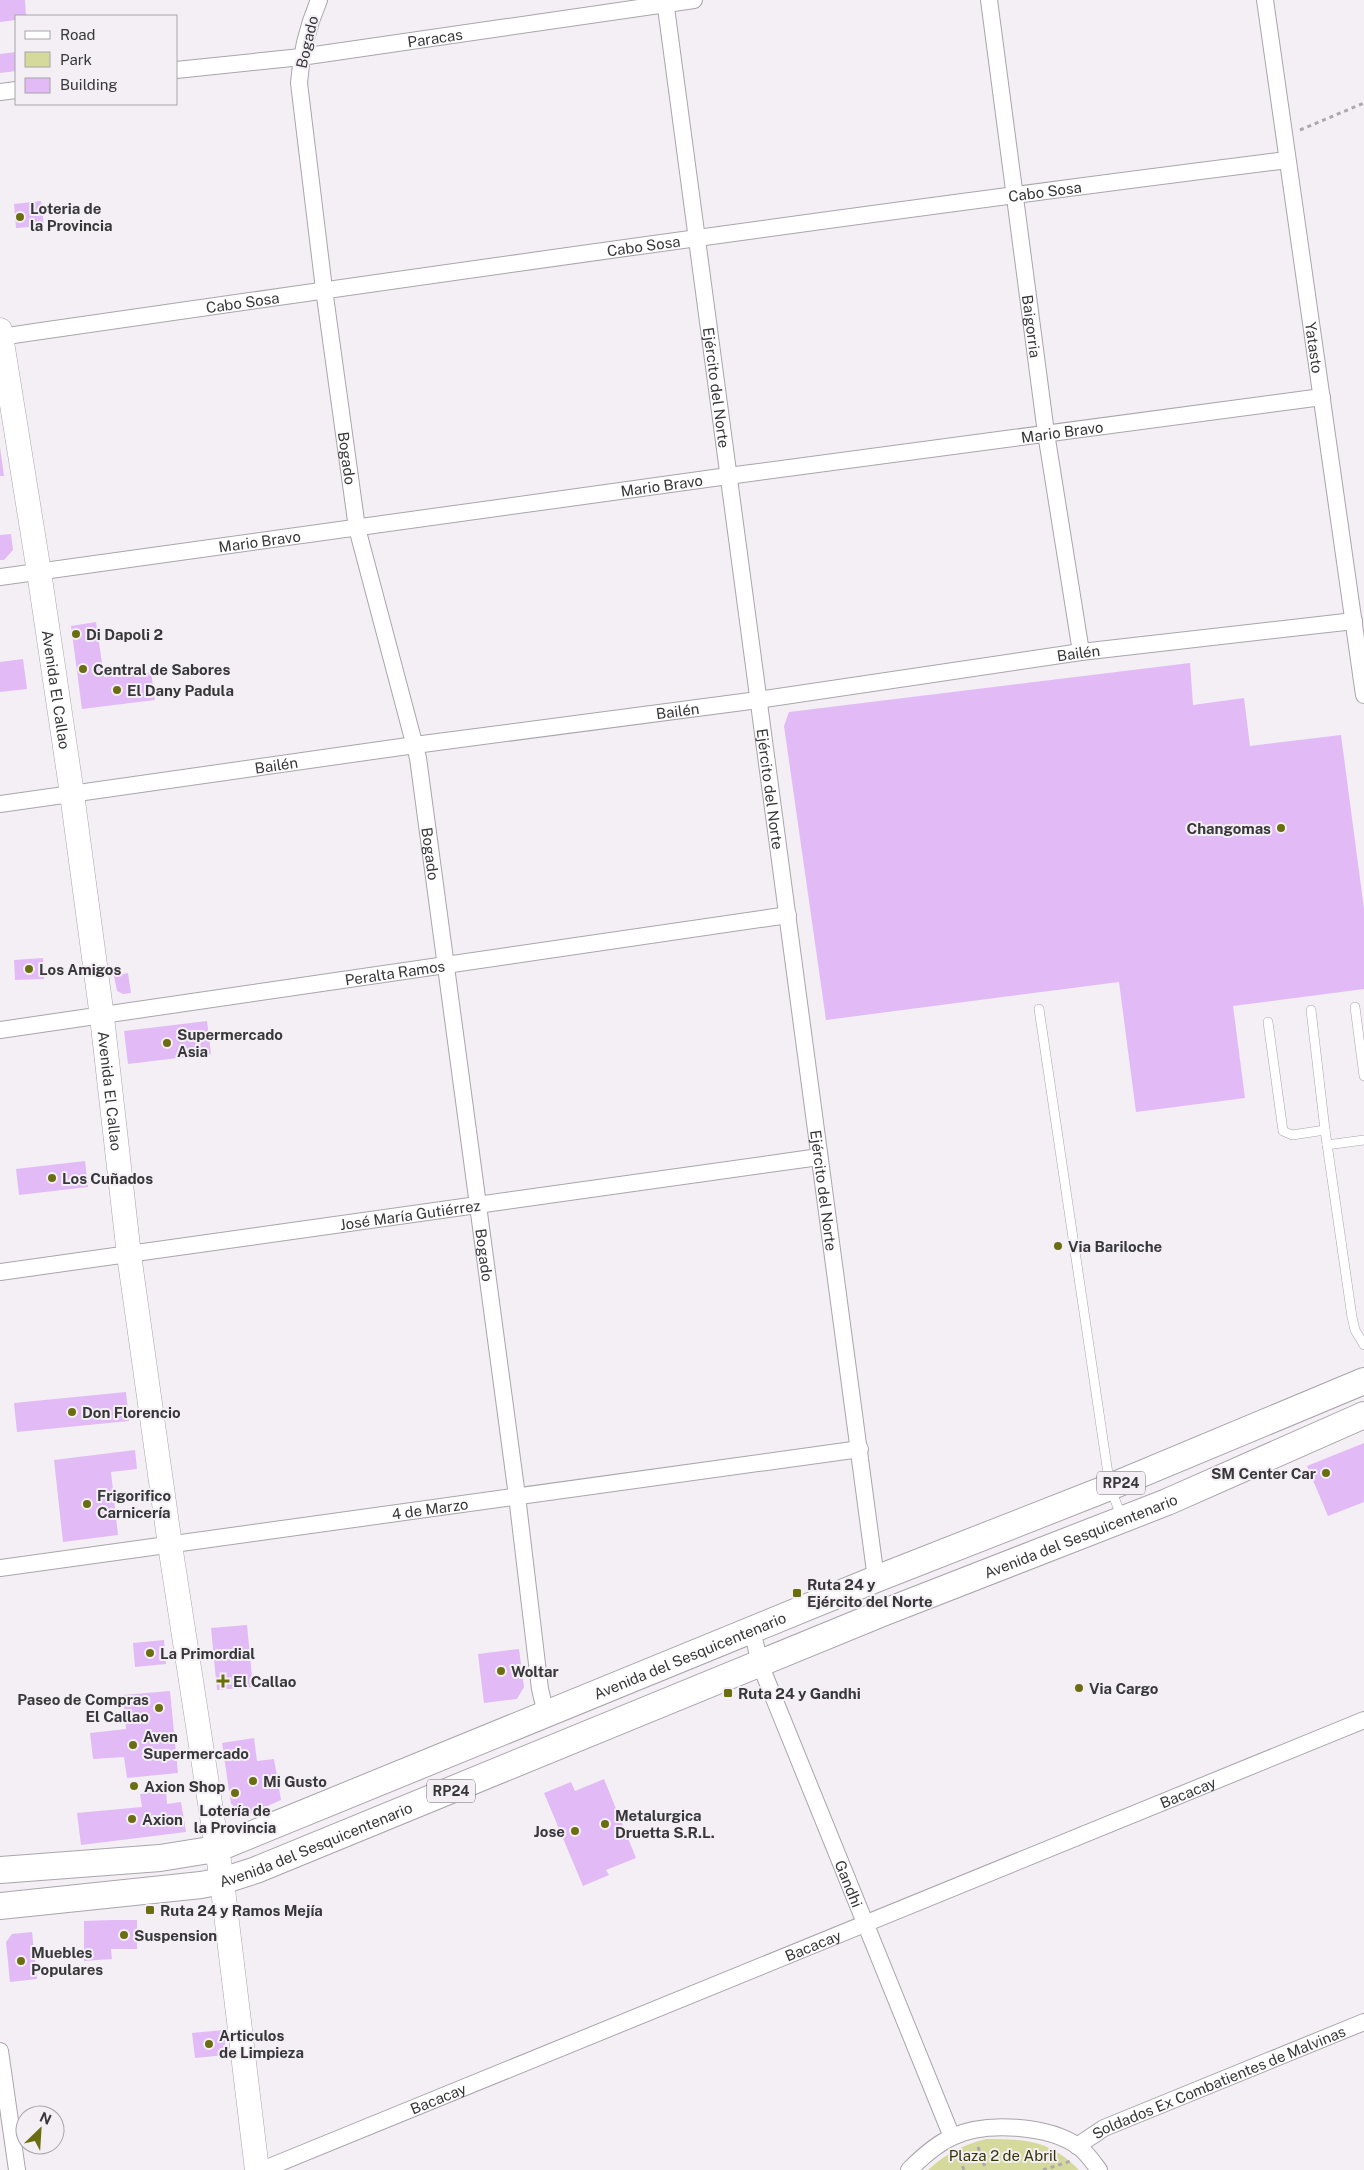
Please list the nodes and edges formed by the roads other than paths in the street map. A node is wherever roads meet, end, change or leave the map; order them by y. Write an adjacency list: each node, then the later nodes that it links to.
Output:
1 (319, 0): 6 (street, Bogado)
2 (694, 0): 5 (street, Paracas)
3 (989, 0): 11 (street, Baigorria)
4 (1265, 0): 10 (street, Yatasto)
5 (665, 2): 6 (street, Paracas); 12 (street, Ejército del Norte)
6 (301, 57): 7 (street, Paracas); 13 (street, Bogado)
7 (178, 70)
8 (15, 90): 9 (street)
9 (0, 92)
10 (1287, 160): 11 (street, Cabo Sosa); 15 (street, Yatasto)
11 (1016, 194): 12 (street, Cabo Sosa); 16 (street, Baigorria)
12 (697, 237): 13 (street, Cabo Sosa); 17 (street, Ejército del Norte)
13 (324, 289): 14 (street, Cabo Sosa); 18 (street, Bogado)
14 (0, 335): 19 (street, Avenida El Callao)
15 (1322, 397): 16 (street, Mario Bravo); 21 (street, Yatasto)
16 (1046, 433): 17 (street, Mario Bravo); 22 (street, Baigorria)
17 (728, 476): 18 (street, Mario Bravo); 24 (street, Ejército del Norte)
18 (357, 528): 19 (street, Mario Bravo); 25 (street, Bogado)
19 (39, 572): 20 (street, Mario Bravo); 26 (street, Avenida El Callao)
20 (0, 577)
21 (1359, 621): 22 (street, Bailén); 23 (street, Yatasto)
22 (1081, 652): 24 (street, Bailén)
23 (1364, 695)
24 (758, 700): 25 (street, Bailén); 28 (street, Ejército del Norte)
25 (415, 745): 26 (street, Bailén); 29 (street, Bogado)
26 (72, 794): 27 (street, Bailén); 33 (street, Avenida El Callao)
27 (0, 804)
28 (788, 915): 29 (street, Peralta Ramos); 40 (street, Ejército del Norte)
29 (446, 966): 33 (street, Peralta Ramos); 41 (street, Bogado)
30 (1355, 1007): 36 (lane)
31 (1039, 1009): 49 (lane)
32 (1311, 1010): 37 (lane)
33 (102, 1017): 35 (street, Peralta Ramos); 42 (street, Avenida El Callao)
34 (1268, 1022): 37 (lane)
35 (0, 1030)
36 (1364, 1076)
37 (1325, 1130): 39 (lane)
38 (1364, 1140): 39 (lane)
39 (1328, 1145): 44 (lane)
40 (819, 1157): 41 (street, José María Gutiérrez); 48 (street, Ejército del Norte)
41 (476, 1204): 42 (street, José María Gutiérrez); 50 (street, Bogado)
42 (129, 1255): 43 (street, José María Gutiérrez); 52 (street, Avenida El Callao)
43 (0, 1272)
44 (1360, 1328): 45 (lane)
45 (1364, 1345)
46 (1364, 1381): 49 (main road, Avenida del Sesquicentenario / RP24)
47 (1364, 1415): 51 (main road, Avenida del Sesquicentenario / RP24)
48 (860, 1449): 50 (street, 4 de Marzo); 54 (street, Ejército del Norte)
49 (1110, 1487): 51 (lane); 54 (main road, Avenida del Sesquicentenario / RP24)
50 (517, 1496): 52 (street, 4 de Marzo); 57 (street, Bogado)
51 (1122, 1519): 56 (main road, Avenida del Sesquicentenario / RP24)
52 (170, 1544): 53 (street, 4 de Marzo); 59 (street, Avenida El Callao)
53 (0, 1568)
54 (876, 1579): 55 (main road, Avenida del Sesquicentenario / RP24)
55 (752, 1630): 56 (street, Gandhi); 57 (main road, Avenida del Sesquicentenario / RP24)
56 (760, 1664): 61 (main road, Avenida del Sesquicentenario / RP24); 63 (street, Gandhi)
57 (546, 1714): 59 (main road, Avenida del Sesquicentenario / RP24)
58 (1364, 1720): 63 (street, Bacacay)
59 (216, 1849): 60 (main road, Avenida del Sesquicentenario / RP24); 61 (street, Avenida El Callao)
60 (0, 1870)
61 (222, 1881): 62 (main road, Avenida del Sesquicentenario / RP24); 69 (street, Avenida El Callao)
62 (0, 1906)
63 (867, 1924): 66 (street, Gandhi); 70 (street, Bacacay)
64 (1364, 2022): 67 (street, Soldados Ex Combatientes de Malvinas)
65 (0, 2051): 68 (street)
66 (952, 2137): 67 (street, Soldados Ex Combatientes de Malvinas); 71 (street, Soldados Ex Combatientes de Malvinas)
67 (1083, 2151): 72 (street, Soldados Ex Combatientes de Malvinas)
68 (17, 2170)
69 (257, 2170)
70 (262, 2170)
71 (909, 2170)
72 (1099, 2170)

